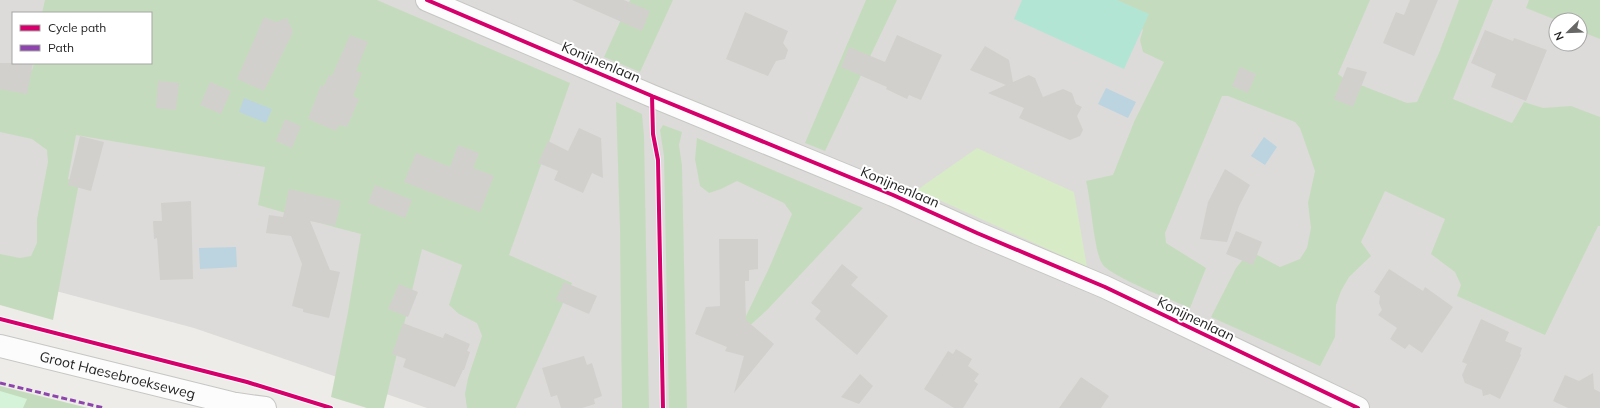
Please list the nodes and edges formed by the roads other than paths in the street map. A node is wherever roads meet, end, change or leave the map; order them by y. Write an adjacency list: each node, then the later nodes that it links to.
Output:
1 (427, 0): 5 (street, Konijnenlaan)
2 (0, 346): 3 (street, Groot Haesebroekseweg)
3 (241, 406): 4 (street, Groot Haesebroekseweg)
4 (265, 408)
5 (1358, 408)

